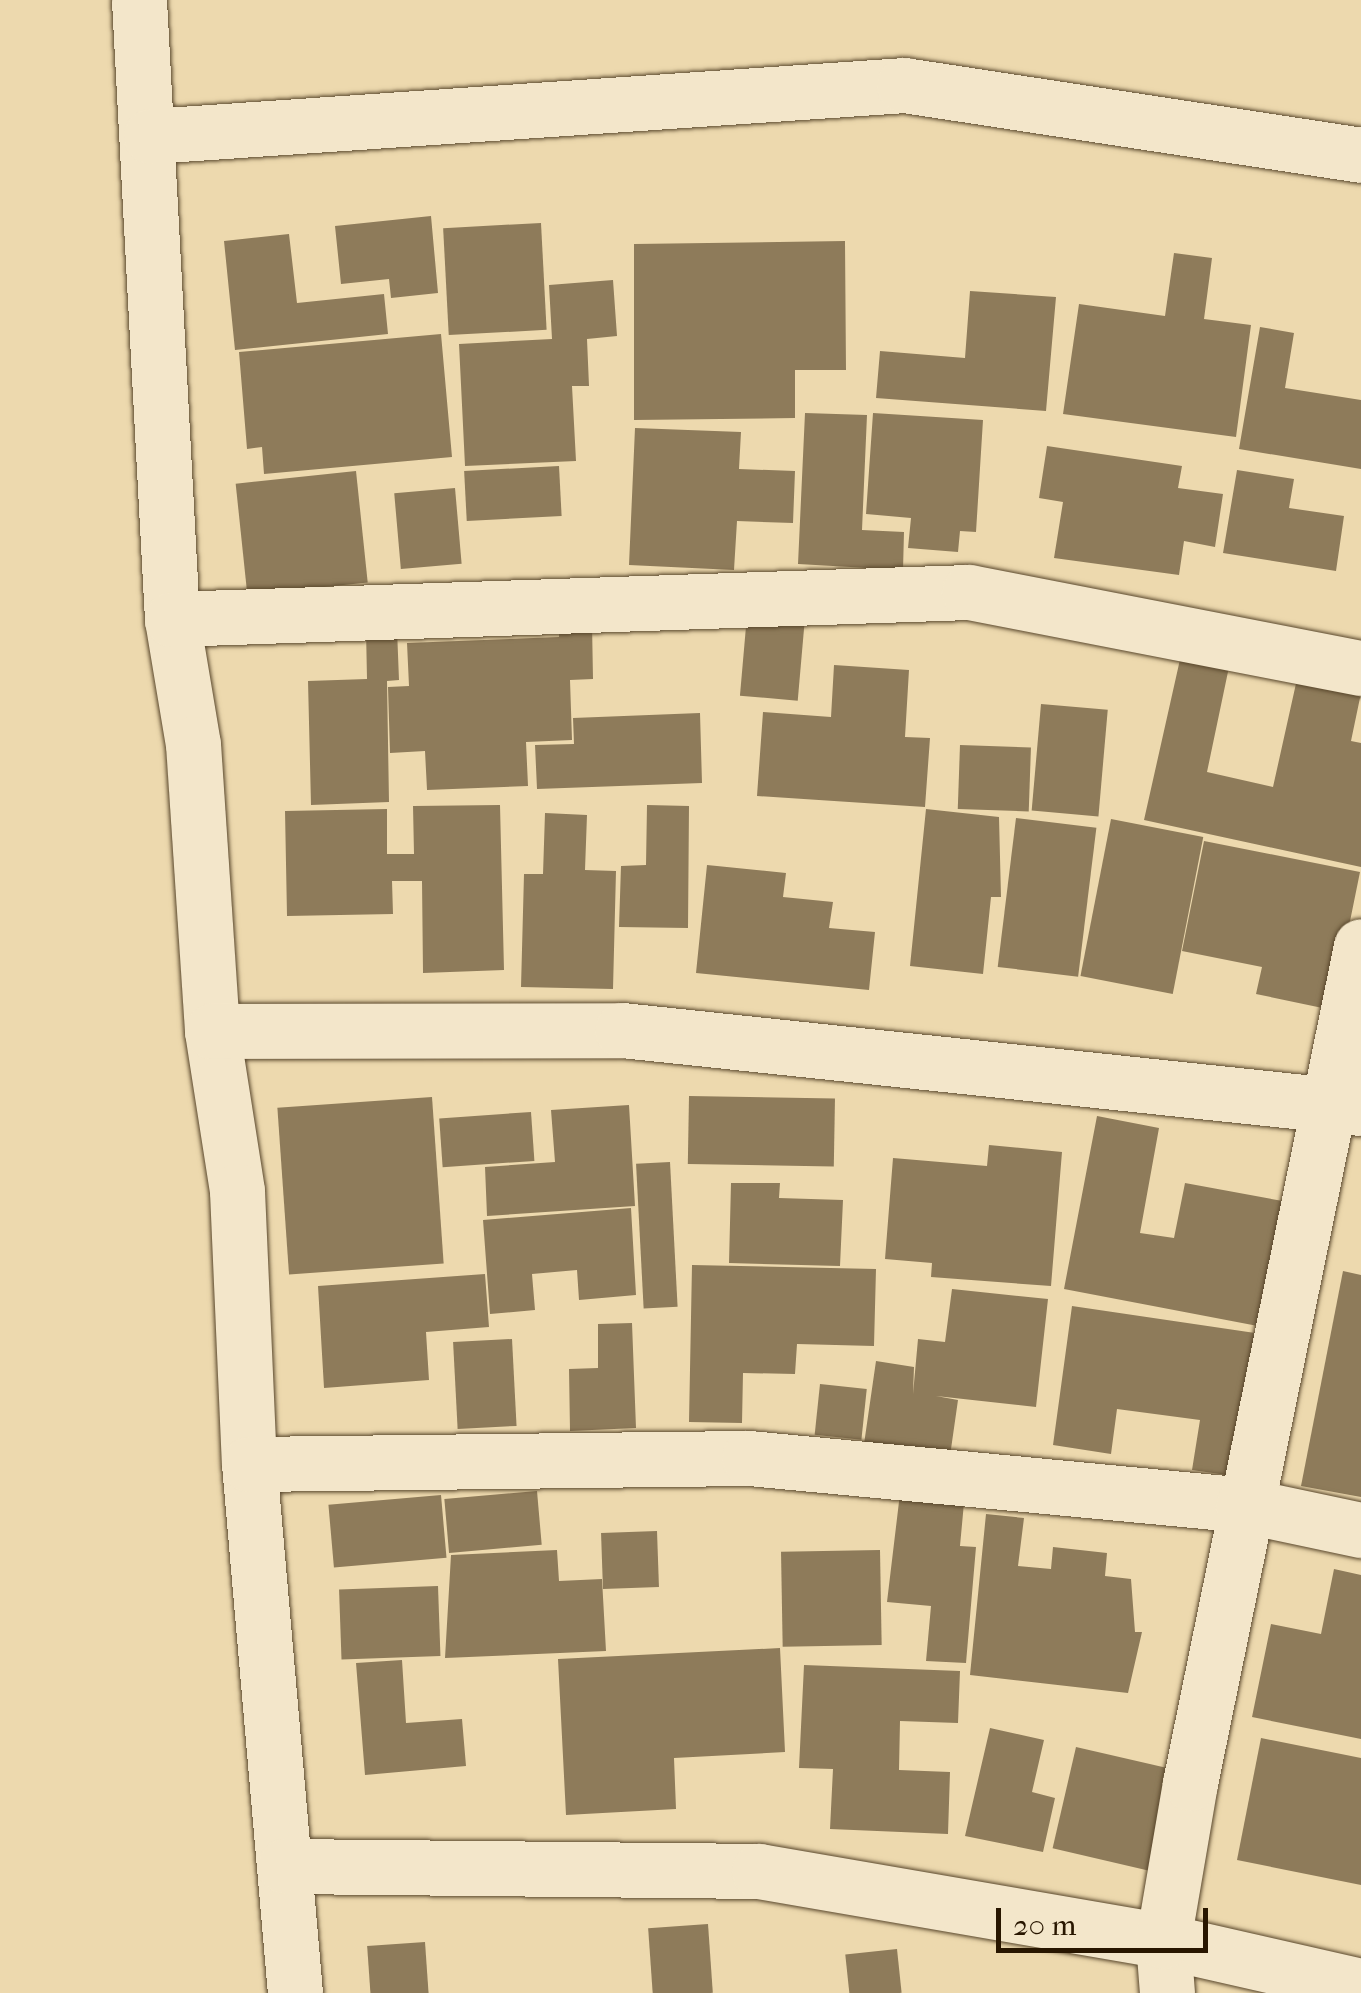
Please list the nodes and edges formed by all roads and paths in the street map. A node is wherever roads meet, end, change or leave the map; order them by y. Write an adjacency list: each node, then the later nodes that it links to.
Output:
1 (139, 0): 2 (street)
2 (150, 136): 3 (street); 4 (street)
3 (1361, 155)
4 (172, 619): 5 (street); 7 (street)
5 (1361, 668)
6 (1361, 946): 8 (street)
7 (212, 1030): 8 (street); 9 (street)
8 (1345, 1104): 10 (street)
9 (249, 1464): 10 (street); 12 (street)
10 (1243, 1506): 11 (street); 13 (street)
11 (1361, 1530)
12 (285, 1866): 13 (street); 15 (street)
13 (1165, 1967): 14 (street)
14 (1361, 1986)
15 (295, 1993)

